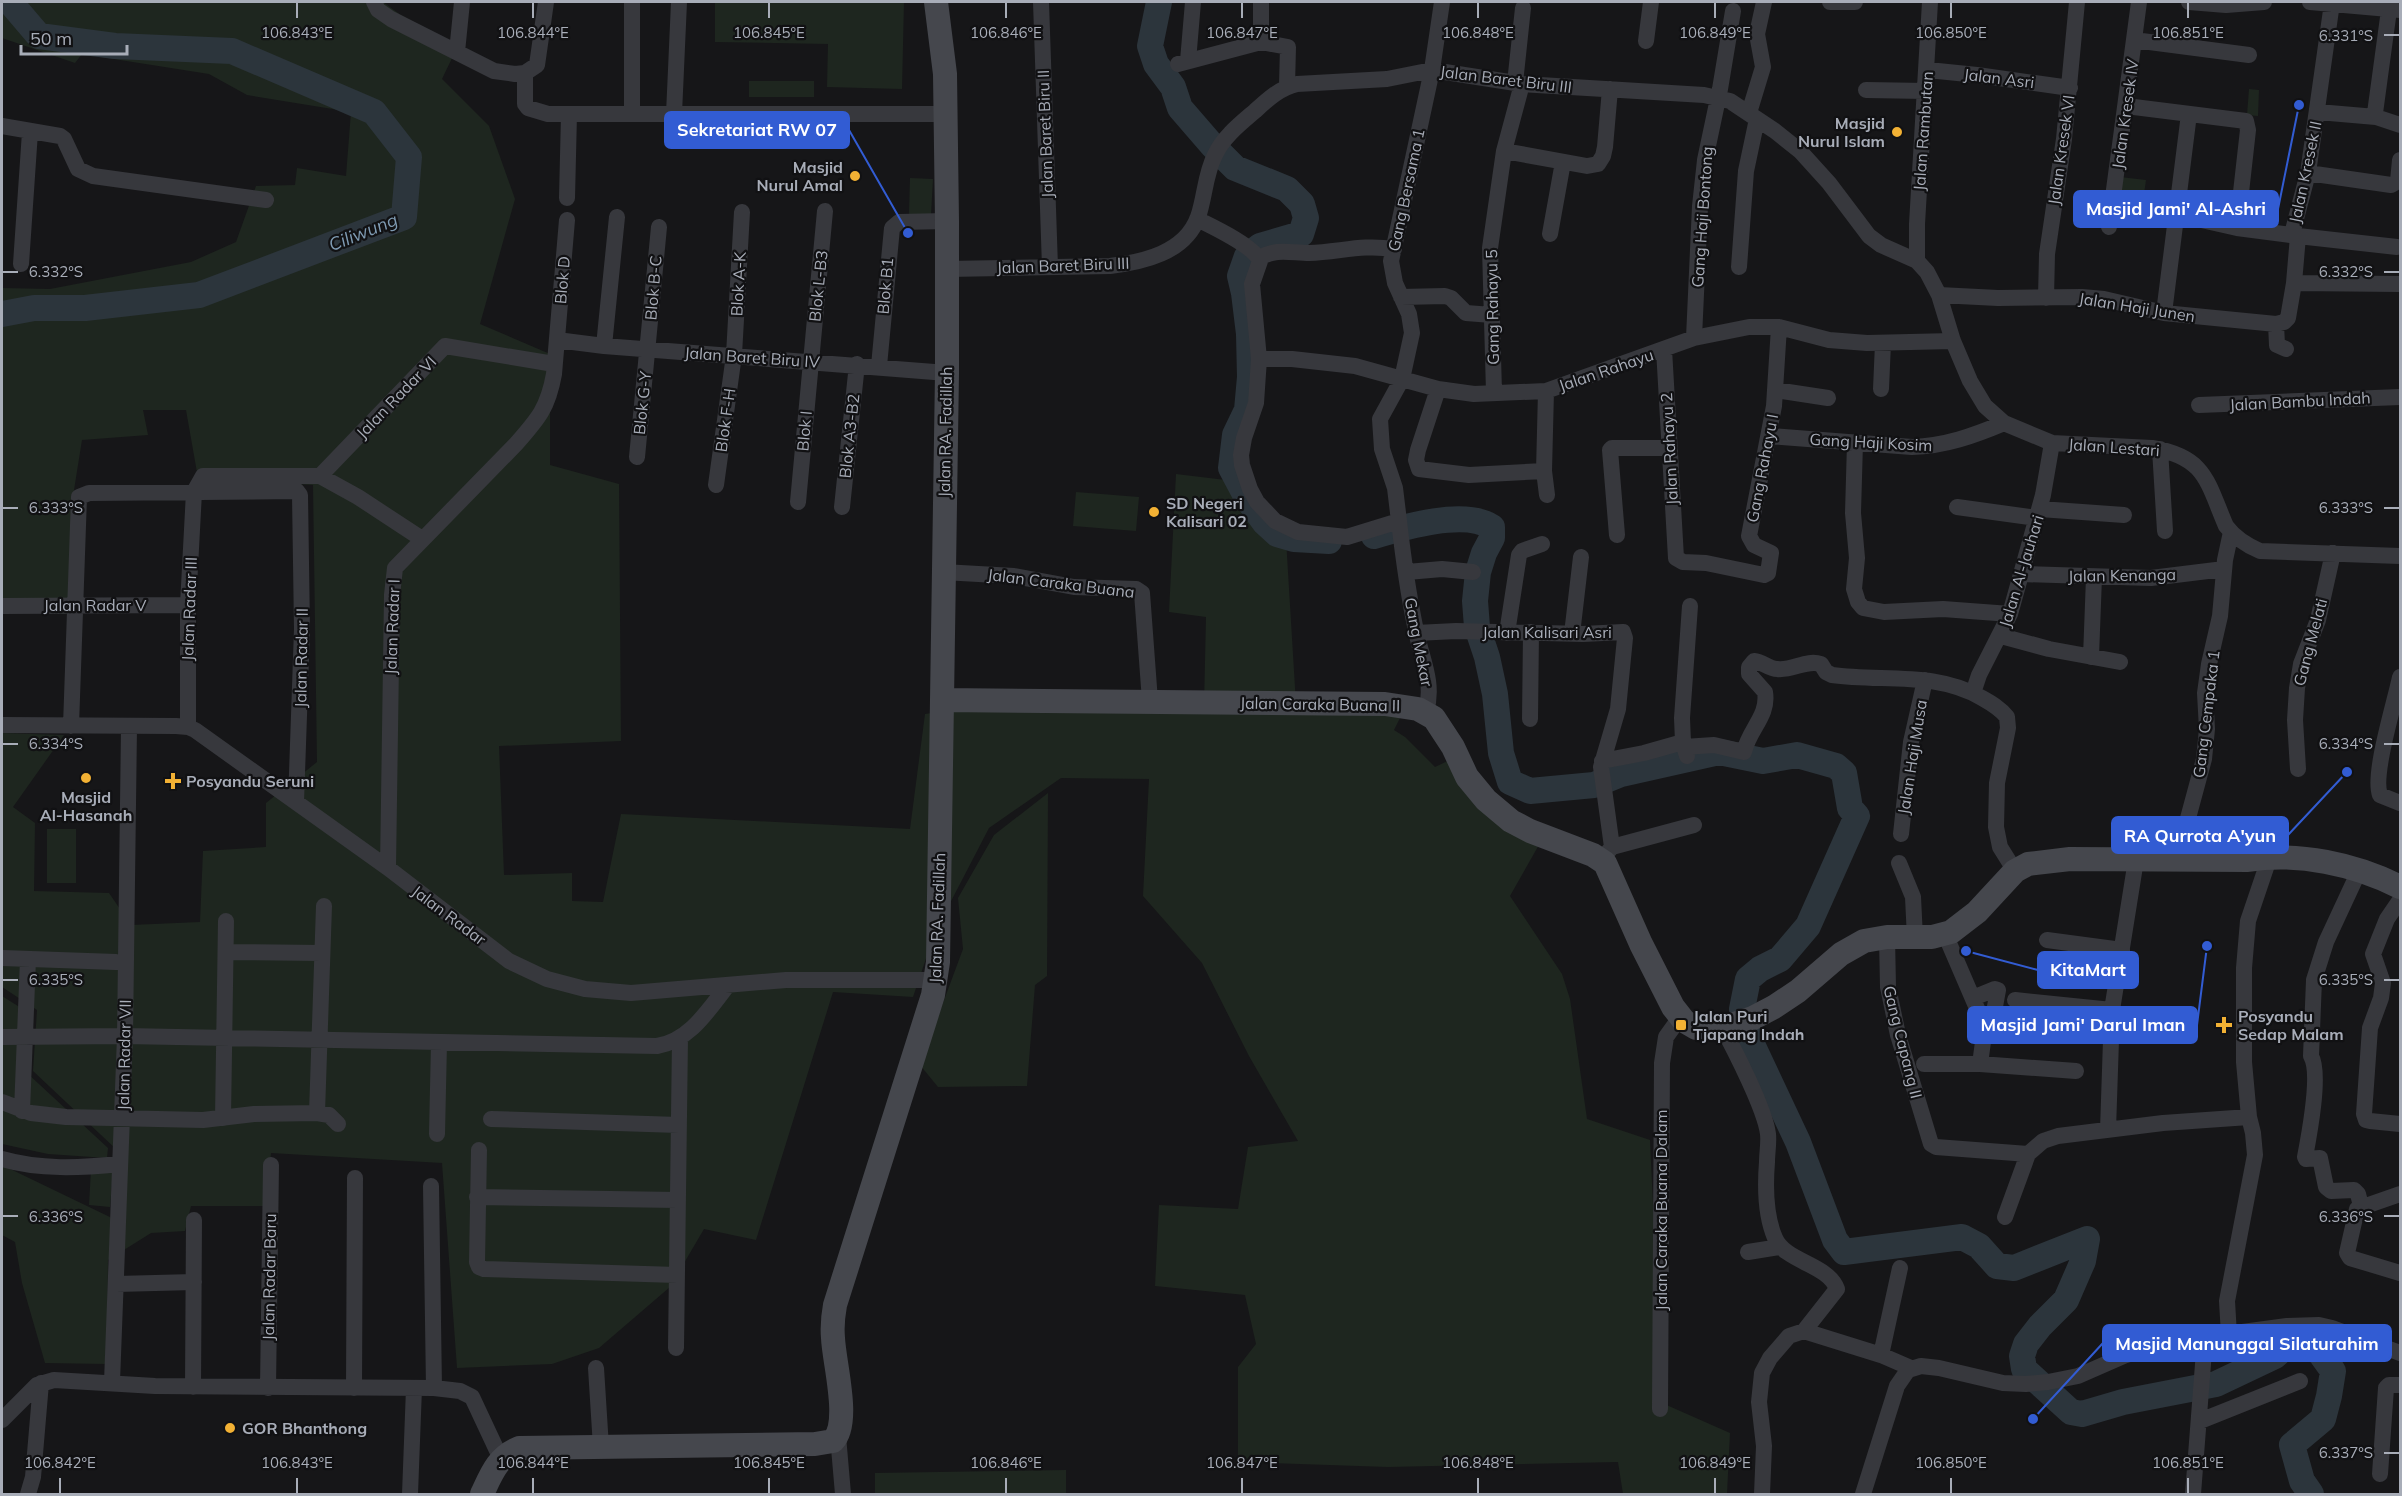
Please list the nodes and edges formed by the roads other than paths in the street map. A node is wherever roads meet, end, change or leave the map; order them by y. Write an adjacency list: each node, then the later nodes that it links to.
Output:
1 (374, 2): 29 (street)
2 (462, 2): 29 (street)
3 (546, 2): 33 (street)
4 (632, 2): 44 (street)
5 (679, 2): 45 (street)
6 (936, 2): 46 (main road, Jalan RA. Fadillah)
7 (1041, 2): 76 (street, Jalan Baret Biru II)
8 (1193, 2): 28 (street)
9 (1261, 2): 28 (street)
10 (1442, 2): 31 (street, Gang Bersama 1)
11 (1652, 2): 27 (street)
12 (1764, 2): 48 (street)
13 (1830, 2): 14 (street)
14 (1855, 2)
15 (1930, 2): 32 (street, Jalan Rambutan)
16 (2077, 2): 36 (street, Jalan Kresek VI)
17 (2139, 2): 26 (street, Jalan Kresek IV)
18 (2189, 2): 19 (street)
19 (2264, 2)
20 (2310, 2): 21 (street)
21 (2332, 3): 22 (street); 42 (street, Jalan Kresek II)
22 (2368, 4): 24 (street)
23 (1523, 8): 34 (street, Gang Rahayu 5)
24 (2395, 10): 49 (street)
25 (1733, 11): 40 (street, Gang Haji Bontong)
26 (2134, 40): 30 (street); 41 (street, Jalan Kresek IV)
27 (1646, 41)
28 (1261, 42): 35 (street)
29 (457, 52): 33 (street)
30 (2249, 55)
31 (1432, 70): 34 (street, Jalan Baret Biru III); 35 (street, Jalan Baret Biru III); 72 (street, Gang Bersama 1)
32 (1928, 70): 36 (street, Jalan Asri); 39 (street, Jalan Rambutan)
33 (525, 73): 43 (street)
34 (1519, 83): 37 (street, Jalan Baret Biru III); 53 (street, Gang Rahayu 5)
35 (1287, 86): 63 (street, Jalan Baret Biru III)
36 (2070, 88): 83 (street, Jalan Kresek VI)
37 (1610, 89): 40 (street, Jalan Baret Biru III); 55 (street)
38 (1866, 90): 39 (street)
39 (1926, 91): 74 (street, Jalan Rambutan)
40 (1719, 98): 48 (street, Jalan Baret Biru III); 88 (street, Gang Haji Bontong)
41 (2126, 106): 47 (street); 67 (street, Jalan Kresek IV)
42 (2318, 112): 49 (street); 56 (street, Jalan Kresek II)
43 (569, 114): 44 (street); 57 (street)
44 (632, 114): 45 (street)
45 (674, 114): 46 (street)
46 (946, 114): 65 (main road, Jalan RA. Fadillah)
47 (2189, 114): 61 (street); 68 (street)
48 (1753, 116): 74 (street, Jalan Baret Biru III); 77 (street)
49 (2376, 117): 50 (street)
50 (2400, 125)
51 (2, 126): 52 (street)
52 (30, 132): 58 (street); 75 (street)
53 (1504, 151): 55 (street); 85 (street, Gang Rahayu 5)
54 (2400, 160): 56 (street)
55 (1563, 162): 69 (street)
56 (2308, 173): 70 (street, Jalan Kresek II)
57 (567, 198)
58 (266, 200)
59 (742, 212): 96 (street, Blok A-K)
60 (825, 212): 98 (street, Blok L-B3)
61 (2175, 214): 68 (street); 84 (street)
62 (617, 217): 92 (street)
63 (1197, 219): 73 (street); 76 (street, Jalan Baret Biru III)
64 (567, 220): 89 (street, Blok D)
65 (947, 221): 78 (main road, Jalan RA. Fadillah); 101 (street, Blok B1)
66 (659, 227): 93 (street, Blok B-C)
67 (2109, 227)
68 (2237, 228): 70 (street)
69 (1550, 234)
70 (2295, 235): 71 (street); 79 (street, Jalan Kresek II)
71 (2397, 247)
72 (1394, 249): 73 (street); 82 (street, Gang Bersama 1)
73 (1254, 253): 97 (street)
74 (1917, 261): 81 (street, Jalan Lestari)
75 (21, 264)
76 (1050, 267): 78 (street, Jalan Baret Biru III)
77 (1739, 267)
78 (947, 269): 102 (main road, Jalan RA. Fadillah)
79 (2294, 283): 80 (street); 86 (street, Jalan Kresek II)
80 (2400, 284)
81 (1939, 295): 83 (street, Jalan Haji Junen); 90 (street, Jalan Lestari)
82 (1401, 297): 85 (street); 103 (street, Gang Bersama 1)
83 (2046, 298): 84 (street, Jalan Haji Junen)
84 (2164, 313): 86 (street, Jalan Haji Junen)
85 (1492, 315): 108 (street, Gang Rahayu 5)
86 (2276, 324): 95 (street)
87 (1779, 327): 88 (street, Jalan Rahayu); 91 (street, Jalan Rahayu); 106 (street, Gang Rahayu I)
88 (1694, 338): 94 (street, Jalan Rahayu)
89 (557, 340): 92 (street, Jalan Baret Biru IV); 99 (street, Jalan Radar I)
90 (1953, 341): 91 (street, Jalan Rahayu); 112 (street, Jalan Lestari)
91 (1883, 343): 105 (street)
92 (604, 346): 93 (street, Jalan Baret Biru IV)
93 (648, 349): 96 (street, Jalan Baret Biru IV); 118 (street, Blok G-Y)
94 (1664, 349): 107 (street, Jalan Rahayu); 116 (street, Jalan Rahayu 2)
95 (2286, 349)
96 (734, 355): 98 (street, Jalan Baret Biru IV); 121 (street, Blok F-H)
97 (1259, 359): 103 (street, Jalan Rahayu); 129 (street)
98 (810, 361): 100 (street, Jalan Baret Biru IV); 124 (street, Blok I)
99 (554, 364): 120 (street, Jalan Radar VI); 133 (street, Jalan Radar I)
100 (857, 364): 101 (street, Jalan Baret Biru IV); 125 (street, Blok A3-B2)
101 (879, 366): 102 (street, Jalan Baret Biru IV)
102 (947, 373): 140 (main road, Jalan RA. Fadillah)
103 (1402, 379): 104 (street, Jalan Rahayu); 129 (street, Gang Mekar)
104 (1438, 389): 108 (street, Jalan Rahayu); 119 (street)
105 (1881, 389)
106 (1776, 390): 110 (street); 113 (street, Gang Rahayu I)
107 (1546, 391): 108 (street, Jalan Rahayu); 119 (street)
108 (1494, 392)
109 (2400, 397): 111 (street, Jalan Bambu Indah)
110 (1828, 398)
111 (2199, 405)
112 (2004, 423): 114 (street, Gang Haji Kosim); 115 (street, Jalan Lestari)
113 (1770, 436): 114 (street, Gang Haji Kosim); 135 (street, Gang Rahayu I)
114 (1855, 443): 149 (street)
115 (2052, 443): 117 (street, Jalan Lestari); 127 (street, Jalan Al-Jauhari)
116 (1669, 448): 132 (street); 135 (street, Jalan Rahayu 2)
117 (2160, 449): 130 (street); 131 (street, Jalan Lestari)
118 (637, 458)
119 (1544, 471): 123 (street)
120 (320, 476): 122 (street); 133 (street)
121 (716, 485)
122 (195, 492): 145 (street); 146 (street, Jalan Radar III); 171 (street, Jalan Radar II)
123 (1547, 495)
124 (798, 502)
125 (842, 507)
126 (1957, 507): 127 (street)
127 (2038, 514): 128 (street); 143 (street, Jalan Al-Jauhari)
128 (2124, 515)
129 (1400, 526): 141 (street, Gang Mekar)
130 (2165, 531)
131 (2231, 532): 136 (street, Jalan Lestari); 139 (street, Gang Cempaka 1)
132 (1617, 535)
133 (422, 539): 180 (street, Jalan Radar I)
134 (1542, 544): 151 (street)
135 (1675, 548)
136 (2333, 553): 137 (street, Jalan Lestari); 170 (street, Gang Melati)
137 (2400, 556)
138 (1581, 557): 153 (street)
139 (2224, 569): 144 (street, Jalan Kenanga); 177 (street, Gang Cempaka 1)
140 (943, 572): 160 (main road, Jalan RA. Fadillah); 161 (street, Jalan Caraka Buana)
141 (1407, 572): 142 (street); 150 (street, Gang Mekar)
142 (1473, 573)
143 (2021, 574): 144 (street, Jalan Kenanga); 149 (street, Jalan Al-Jauhari)
144 (2094, 577): 155 (street)
145 (74, 605): 146 (street, Jalan Radar V); 147 (street, Jalan Radar V); 165 (street)
146 (188, 605): 167 (street, Jalan Radar III)
147 (2, 606)
148 (1690, 606): 168 (street)
149 (2010, 614): 154 (street, Jalan Al-Jauhari)
150 (1416, 633): 151 (street, Jalan Kalisari Asri); 162 (street, Gang Mekar)
151 (1507, 633): 152 (street, Jalan Kalisari Asri)
152 (1531, 633): 153 (street, Jalan Kalisari Asri); 163 (street)
153 (1572, 634): 169 (street, Jalan Kalisari Asri)
154 (2001, 636): 155 (street); 159 (street, Jalan Al-Jauhari)
155 (2091, 657): 156 (street)
156 (2120, 662)
157 (2400, 677): 172 (street)
158 (1925, 680): 159 (street); 168 (street); 174 (street, Jalan Haji Musa)
159 (1973, 693): 181 (street)
160 (942, 700): 161 (main road, Jalan Caraka Buana II); 196 (main road, Jalan RA. Fadillah)
161 (1150, 701): 162 (main road, Jalan Caraka Buana II)
162 (1426, 712): 175 (main road)
163 (1530, 719)
164 (2, 725): 165 (street, Jalan Radar)
165 (71, 726): 166 (street, Jalan Radar)
166 (129, 727): 167 (street, Jalan Radar); 204 (street, Jalan Radar VII)
167 (188, 727): 171 (street, Jalan Radar)
168 (1685, 748): 169 (street)
169 (1602, 764): 175 (street, Jalan Kalisari Asri)
170 (2298, 769)
171 (296, 802): 180 (street, Jalan Radar)
172 (2400, 803)
173 (1694, 825): 175 (street)
174 (1900, 834)
175 (1607, 853): 201 (main road)
176 (2270, 856): 177 (main road); 182 (main road); 219 (street)
177 (2183, 859): 178 (main road)
178 (2136, 860): 181 (main road); 190 (street)
179 (1899, 863): 188 (street)
180 (388, 868): 197 (street, Jalan Radar)
181 (2015, 871): 186 (main road)
182 (2359, 871): 183 (main road); 236 (street)
183 (2400, 888): 222 (street)
184 (324, 906): 192 (street)
185 (226, 921): 191 (street)
186 (1945, 934): 188 (main road); 198 (street)
187 (1887, 938): 188 (main road); 202 (main road); 227 (street, Gang Capang II)
188 (1915, 938)
189 (2047, 940): 190 (street)
190 (2122, 950): 200 (street)
191 (226, 952): 192 (street); 207 (street)
192 (322, 953): 209 (street)
193 (2, 958): 194 (street)
194 (28, 959): 195 (street); 206 (street)
195 (116, 962)
196 (936, 980): 197 (street, Jalan Radar); 266 (main road, Jalan RA. Fadillah)
197 (728, 985): 208 (street)
198 (1973, 998): 203 (street); 203 (street)
199 (2015, 1000): 200 (street)
200 (2112, 1010): 224 (street)
201 (1680, 1016): 202 (main road); 263 (street, Jalan Caraka Buana Dalam)
202 (1735, 1022): 239 (street)
203 (1985, 1027): 212 (street)
204 (125, 1036): 206 (street); 207 (street); 217 (street, Jalan Radar VII)
205 (2, 1037): 206 (street)
206 (25, 1037): 215 (street)
207 (224, 1038): 209 (street); 218 (street)
208 (680, 1038): 210 (street); 223 (street)
209 (319, 1040): 210 (street); 216 (street)
210 (439, 1043): 225 (street)
211 (1924, 1064): 212 (street)
212 (1980, 1064): 213 (street)
213 (2076, 1071)
214 (2, 1102): 215 (street)
215 (22, 1111): 217 (street)
216 (317, 1113): 218 (street); 221 (street)
217 (122, 1118): 218 (street); 229 (street, Jalan Radar VII)
218 (223, 1118)
219 (2249, 1118): 224 (street); 247 (street)
220 (491, 1119): 223 (street)
221 (338, 1124)
222 (2400, 1124)
223 (679, 1125): 235 (street)
224 (2108, 1131): 227 (street)
225 (437, 1134)
226 (479, 1150): 234 (street)
227 (2028, 1154): 237 (street)
228 (2, 1159): 229 (street)
229 (120, 1164): 245 (street, Jalan Radar VII)
230 (271, 1166): 259 (street, Jalan Radar Baru)
231 (354, 1178): 260 (street)
232 (431, 1186): 262 (street)
233 (2400, 1194): 236 (street)
234 (477, 1197): 235 (street); 243 (street)
235 (678, 1200): 243 (street)
236 (2359, 1208): 242 (street)
237 (2005, 1217)
238 (194, 1220): 244 (street)
239 (1780, 1247): 240 (street); 246 (street)
240 (1748, 1252)
241 (1900, 1268): 251 (street)
242 (2400, 1273)
243 (677, 1275): 249 (street)
244 (194, 1282): 245 (street); 258 (street)
245 (116, 1284): 255 (street, Jalan Radar VII)
246 (1797, 1334): 251 (street); 274 (street)
247 (2229, 1335): 248 (street); 250 (street)
248 (2205, 1338): 253 (street); 265 (street)
249 (676, 1348)
250 (2400, 1353)
251 (1881, 1355): 253 (street)
252 (596, 1368): 267 (street)
253 (1911, 1368): 275 (street)
254 (2300, 1381): 265 (street)
255 (112, 1382): 256 (street); 258 (street)
256 (41, 1383): 264 (street); 270 (street)
257 (2400, 1385): 269 (street)
258 (193, 1387): 259 (street)
259 (268, 1388): 260 (street)
260 (354, 1388): 261 (street)
261 (414, 1388): 262 (street); 271 (street)
262 (434, 1388): 268 (street)
263 (1660, 1409)
264 (2, 1420)
265 (2200, 1421): 276 (street)
266 (838, 1436): 267 (main road); 273 (street)
267 (601, 1447): 268 (main road)
268 (501, 1459): 272 (main road)
269 (2380, 1473)
270 (28, 1494)
271 (410, 1494)
272 (483, 1494)
273 (843, 1494)
274 (1762, 1494)
275 (1863, 1494)
276 (2193, 1494)

